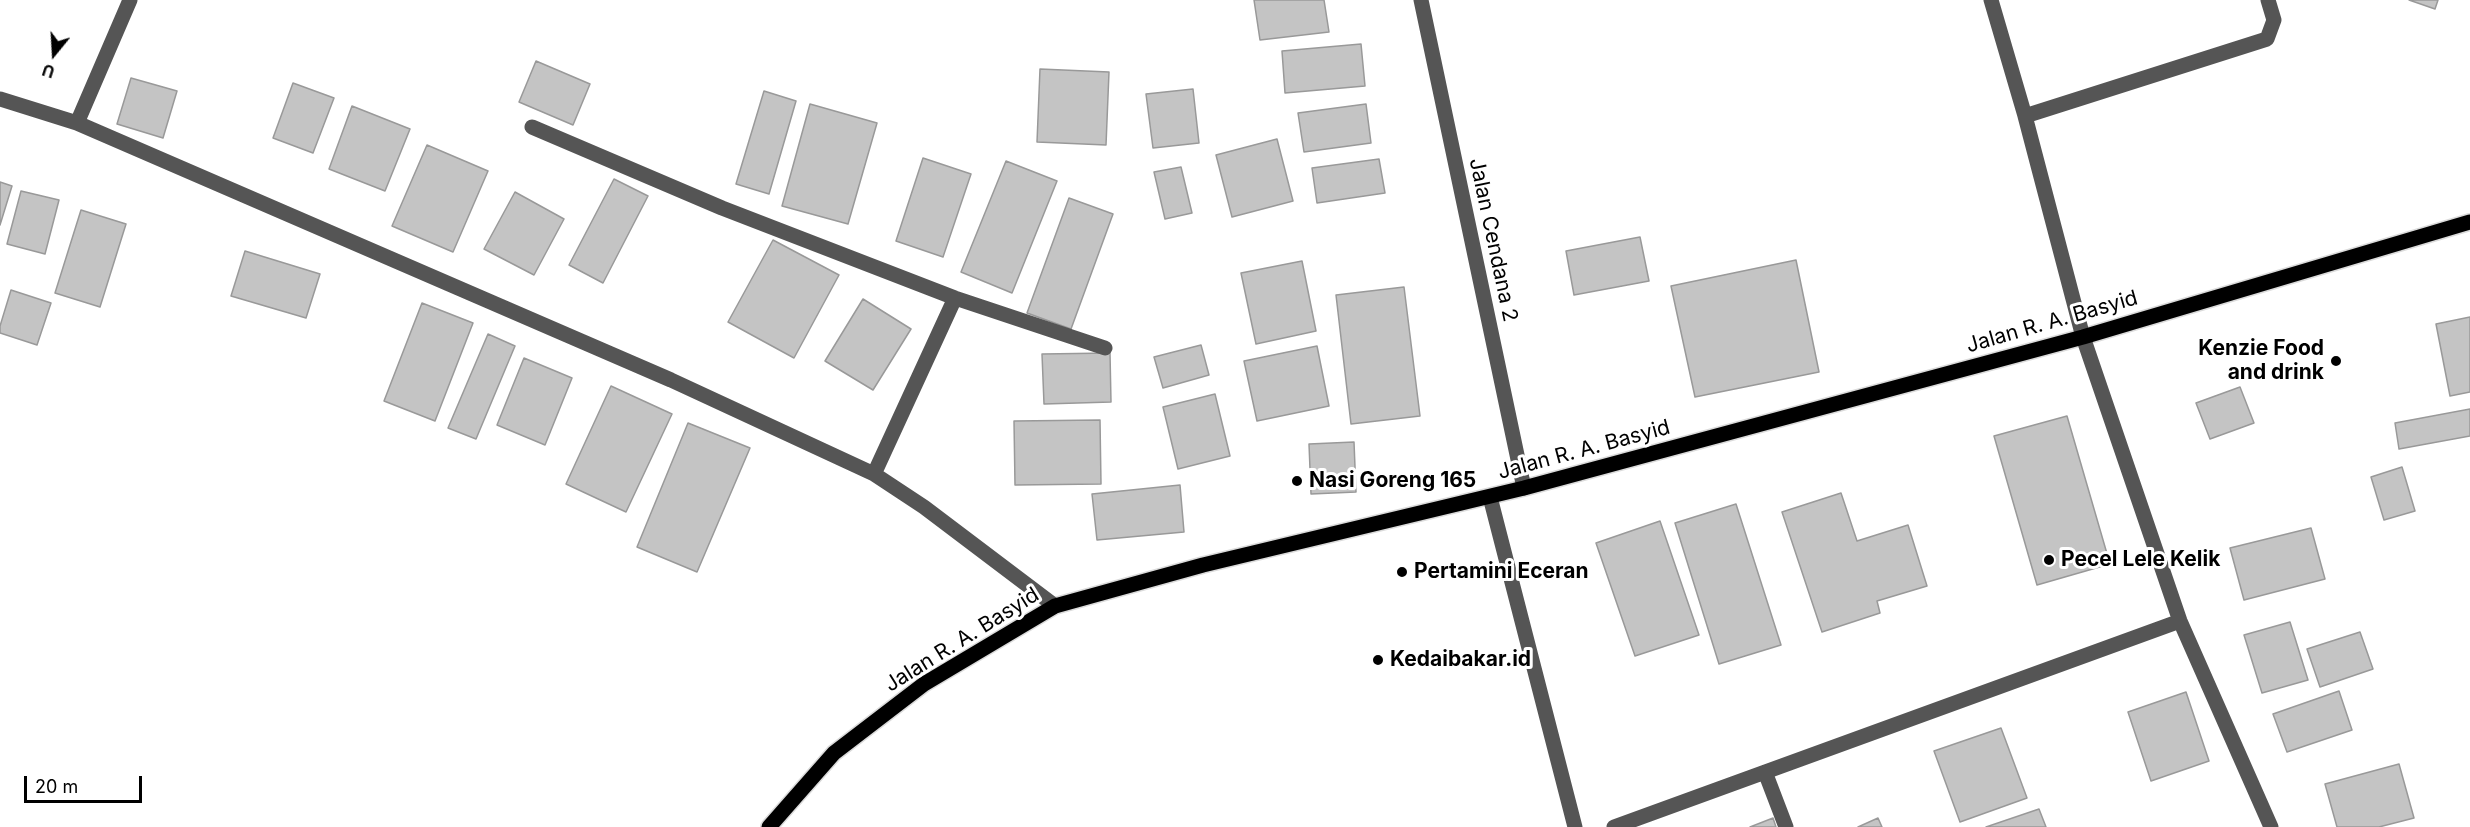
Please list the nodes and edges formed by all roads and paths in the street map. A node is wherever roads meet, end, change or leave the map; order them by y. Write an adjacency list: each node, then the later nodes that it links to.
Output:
1 (130, 0): 7 (street)
2 (1421, 0): 14 (street, Jalan Cendana 2)
3 (1991, 0): 6 (street)
4 (2268, 0): 6 (street)
5 (0, 99): 7 (street)
6 (2025, 116): 11 (street)
7 (77, 123): 13 (street)
8 (532, 127): 10 (street)
9 (2470, 222): 11 (main road, Jalan R. A. Basyid)
10 (955, 298): 12 (street); 13 (street)
11 (2083, 337): 14 (main road, Jalan R. A. Basyid); 17 (street)
12 (1106, 348)
13 (874, 474): 16 (street)
14 (1524, 489): 15 (main road, Jalan R. A. Basyid)
15 (1490, 497): 16 (main road, Jalan R. A. Basyid); 20 (street)
16 (1055, 606): 19 (main road, Jalan R. A. Basyid)
17 (2180, 621): 18 (street); 23 (street)
18 (1765, 772): 21 (street); 22 (street)
19 (769, 827)
20 (1575, 827)
21 (1614, 827)
22 (1786, 827)
23 (2271, 827)

